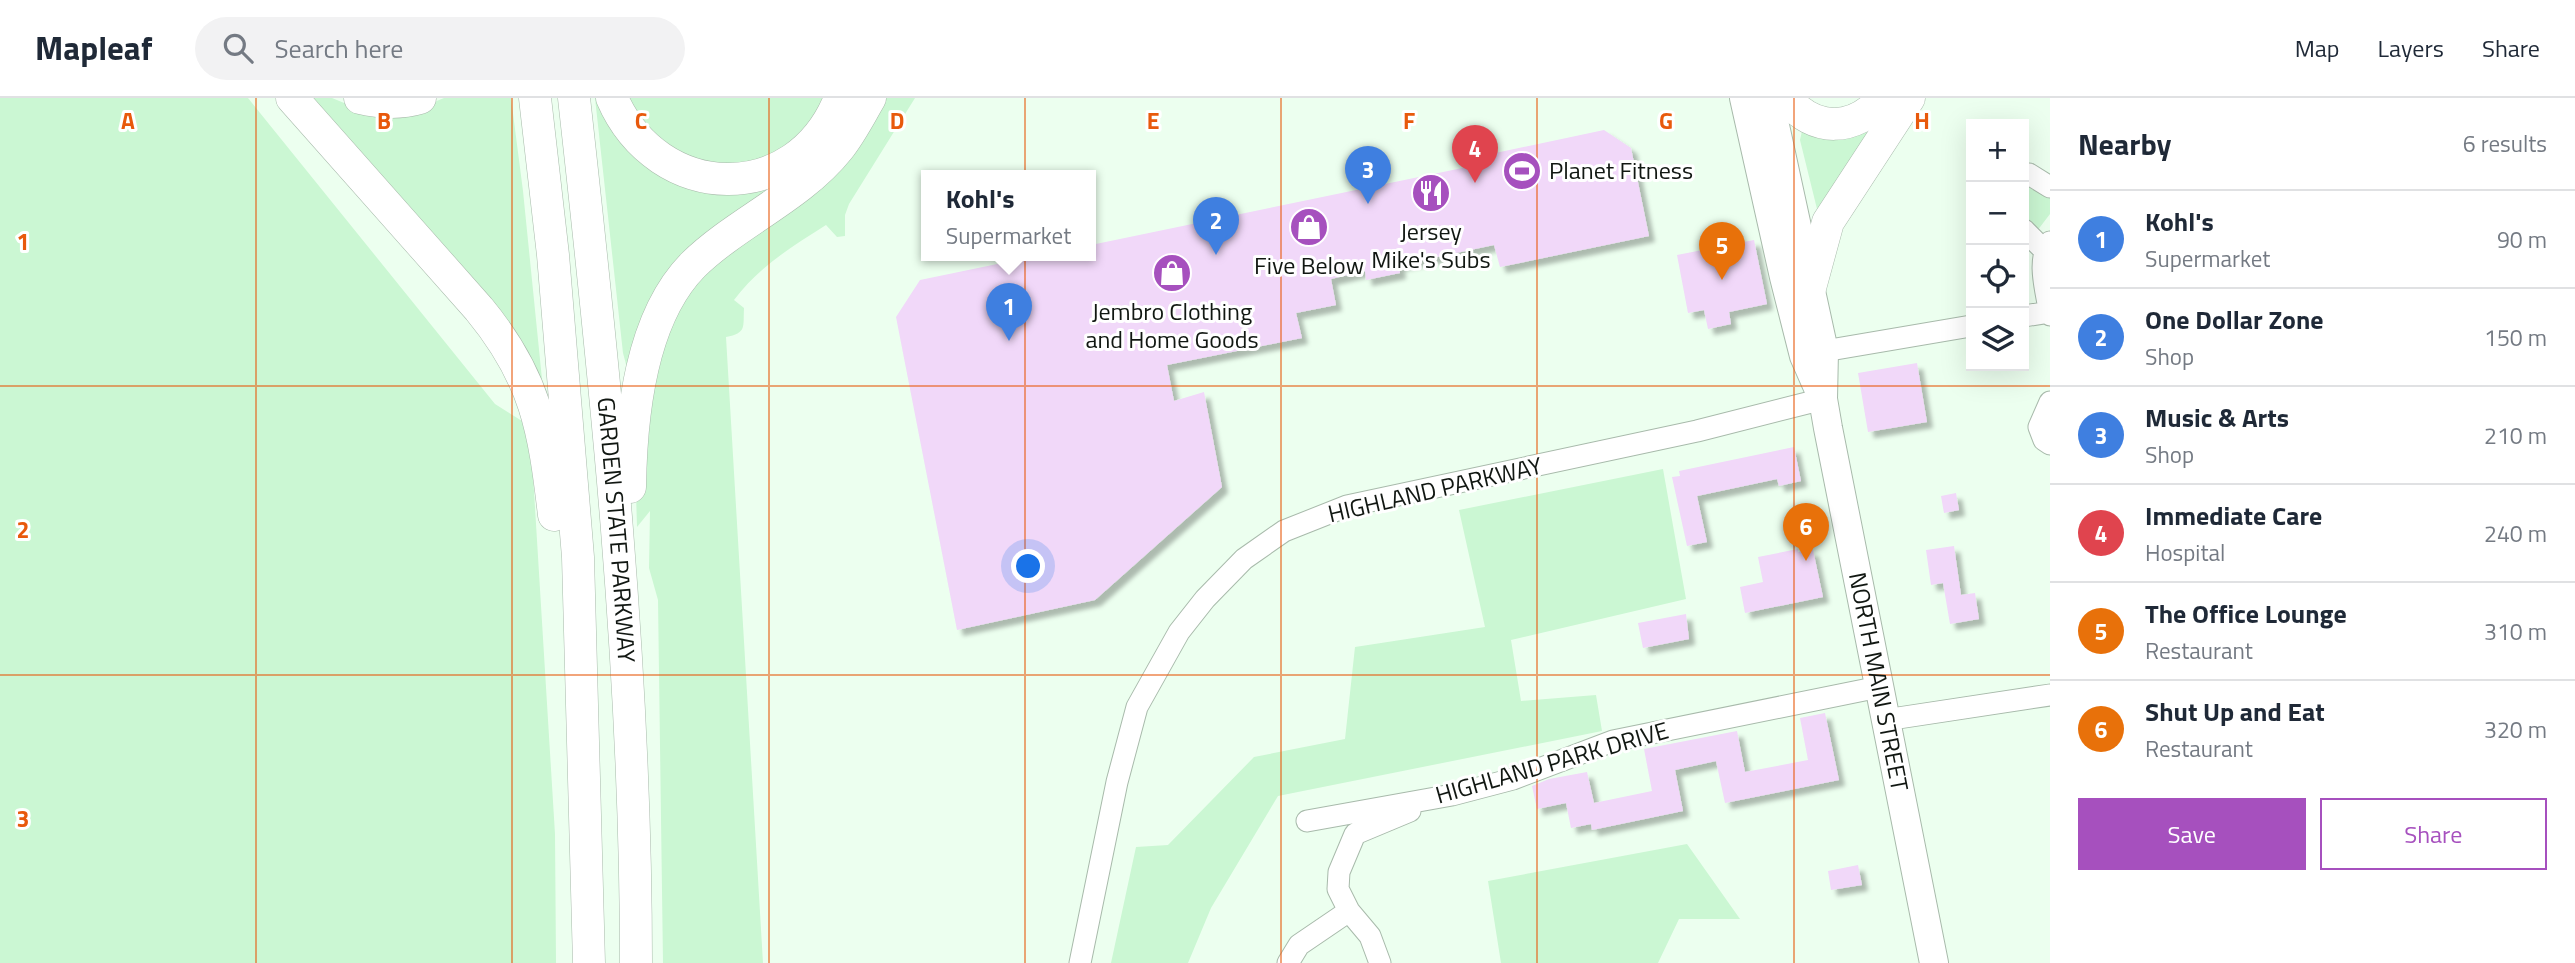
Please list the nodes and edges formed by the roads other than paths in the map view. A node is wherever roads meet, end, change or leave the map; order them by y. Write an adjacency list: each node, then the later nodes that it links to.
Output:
1 (292, 98): 26 (highway)
2 (360, 98): 3 (highway)
3 (420, 98)
4 (535, 98): 26 (highway, GARDEN STATE PARKWAY)
5 (574, 98): 27 (highway, GARDEN STATE PARKWAY)
6 (612, 98): 7 (highway)
7 (840, 98)
8 (870, 98): 27 (highway)
9 (1744, 98): 23 (main road, NORTH MAIN STREET)
10 (1769, 98): 18 (main road, NORTH MAIN STREET)
11 (1786, 98): 12 (highway)
12 (1883, 98)
13 (1909, 98): 18 (highway)
14 (2029, 174): 15 (street)
15 (2050, 187)
16 (2029, 233): 17 (street)
17 (2047, 246): 19 (street)
18 (1810, 288): 22 (main road, NORTH MAIN STREET)
19 (2050, 313): 20 (street)
20 (2029, 315)
21 (1966, 327): 22 (street)
22 (1824, 351): 23 (main road, NORTH MAIN STREET)
23 (1823, 399): 28 (main road, NORTH MAIN STREET); 36 (street, HIGHLAND PARKWAY)
24 (2050, 402): 25 (street)
25 (2050, 444)
26 (580, 678): 34 (highway, GARDEN STATE PARKWAY)
27 (628, 681): 35 (highway, GARDEN STATE PARKWAY)
28 (1879, 687): 30 (main road, NORTH MAIN STREET); 31 (street, HIGHLAND PARK DRIVE)
29 (2050, 695): 30 (street)
30 (1885, 720): 39 (main road, NORTH MAIN STREET)
31 (1452, 795): 32 (street, HIGHLAND PARK DRIVE); 33 (street)
32 (1307, 821)
33 (1349, 911): 37 (street); 38 (street)
34 (589, 963)
35 (636, 963)
36 (1080, 963)
37 (1288, 963)
38 (1380, 963)
39 (1934, 963)

